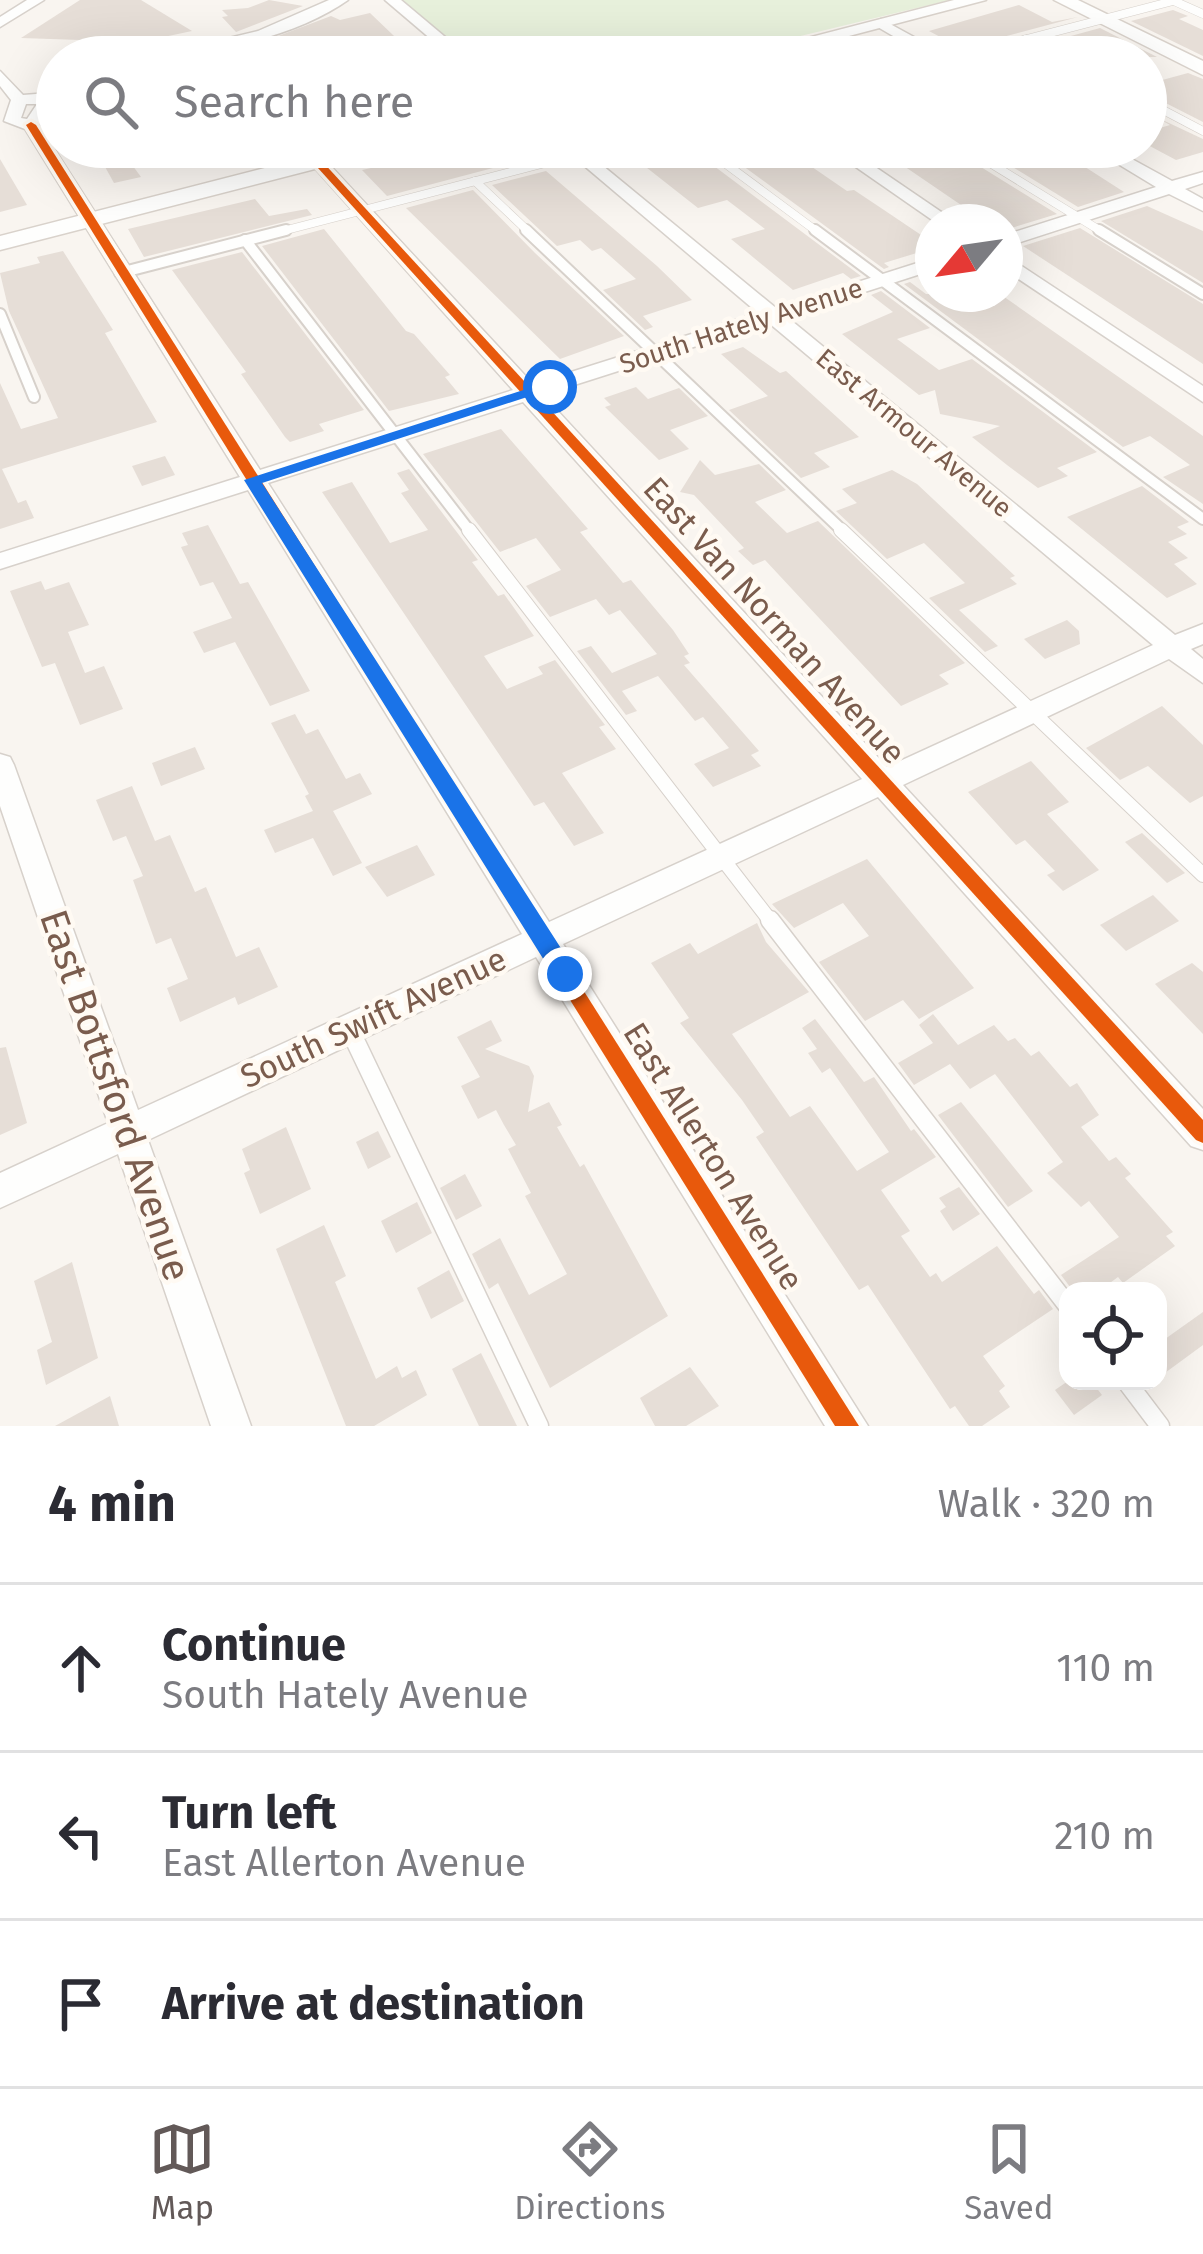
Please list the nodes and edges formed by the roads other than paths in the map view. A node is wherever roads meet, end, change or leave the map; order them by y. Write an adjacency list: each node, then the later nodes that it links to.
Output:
1 (37, 0): 9 (street)
2 (341, 0): 11 (street)
3 (392, 0): 12 (street)
4 (977, 0): 10 (main road)
5 (1063, 0): 8 (main road)
6 (1175, 0): 7 (lane); 8 (lane)
7 (1203, 14)
8 (1103, 19): 15 (lane); 16 (main road)
9 (0, 23)
10 (881, 23): 13 (main road); 14 (street)
11 (260, 36)
12 (436, 36)
13 (829, 36)
14 (904, 36)
15 (1038, 36)
16 (1137, 36)
17 (1167, 51): 18 (main road)
18 (1203, 69)
19 (0, 76): 22 (street, East Allerton Avenue)
20 (36, 106): 22 (street)
21 (36, 106): 22 (street)
22 (25, 112): 25 (street, East Allerton Avenue)
23 (1167, 112): 24 (lane)
24 (1203, 130)
25 (36, 131)
26 (57, 168): 42 (street, East Allerton Avenue)
27 (261, 168): 42 (main road)
28 (324, 168): 40 (street, East Van Norman Avenue)
29 (517, 168): 36 (lane)
30 (595, 168): 51 (street, East Armour Avenue)
31 (731, 168): 49 (lane)
32 (866, 168): 38 (street)
33 (998, 168): 41 (lane)
34 (1135, 168): 37 (street)
35 (1203, 178): 37 (street)
36 (475, 181): 40 (lane); 53 (lane)
37 (1170, 188): 39 (street); 41 (street)
38 (919, 204)
39 (1203, 206)
40 (365, 209): 44 (lane); 54 (street, East Van Norman Avenue)
41 (1079, 217): 43 (street); 50 (lane)
42 (86, 218): 45 (main road); 47 (street, East Allerton Avenue)
43 (1023, 235)
44 (245, 240): 47 (lane); 57 (lane)
45 (0, 244)
46 (915, 270): 49 (street, South Hately Avenue)
47 (121, 273): 58 (street, East Allerton Avenue)
48 (1023, 273): 55 (street)
49 (883, 280): 51 (street, South Hately Avenue); 59 (lane)
50 (1203, 294)
51 (771, 316): 53 (street, South Hately Avenue); 62 (street, East Armour Avenue)
52 (1, 318): 56 (lane)
53 (656, 352): 54 (street, South Hately Avenue); 64 (lane)
54 (530, 393): 57 (street, South Hately Avenue); 66 (street, East Van Norman Avenue)
55 (1203, 395)
56 (34, 397)
57 (394, 436): 58 (street, South Hately Avenue); 67 (lane)
58 (252, 480): 60 (street, South Hately Avenue); 69 (street, East Allerton Avenue)
59 (1203, 519)
60 (0, 561)
61 (1203, 633): 62 (street, South Swift Avenue)
62 (1173, 647): 63 (street, East Armour Avenue); 64 (street, South Swift Avenue)
63 (1203, 673)
64 (1034, 712): 66 (street, South Swift Avenue); 68 (lane)
65 (0, 765): 71 (street, East Bottsford Avenue)
66 (882, 783): 67 (street, South Swift Avenue); 72 (street, East Van Norman Avenue)
67 (722, 856): 69 (street, South Swift Avenue); 74 (lane)
68 (1203, 875)
69 (542, 938): 70 (street, South Swift Avenue); 78 (street, East Allerton Avenue)
70 (349, 1029): 71 (street, South Swift Avenue); 77 (lane)
71 (130, 1131): 73 (street, South Swift Avenue); 76 (street, East Bottsford Avenue)
72 (1203, 1134)
73 (0, 1191)
74 (1059, 1294)
75 (1133, 1390): 79 (lane)
76 (231, 1426)
77 (539, 1426)
78 (848, 1426)
79 (1160, 1426)

